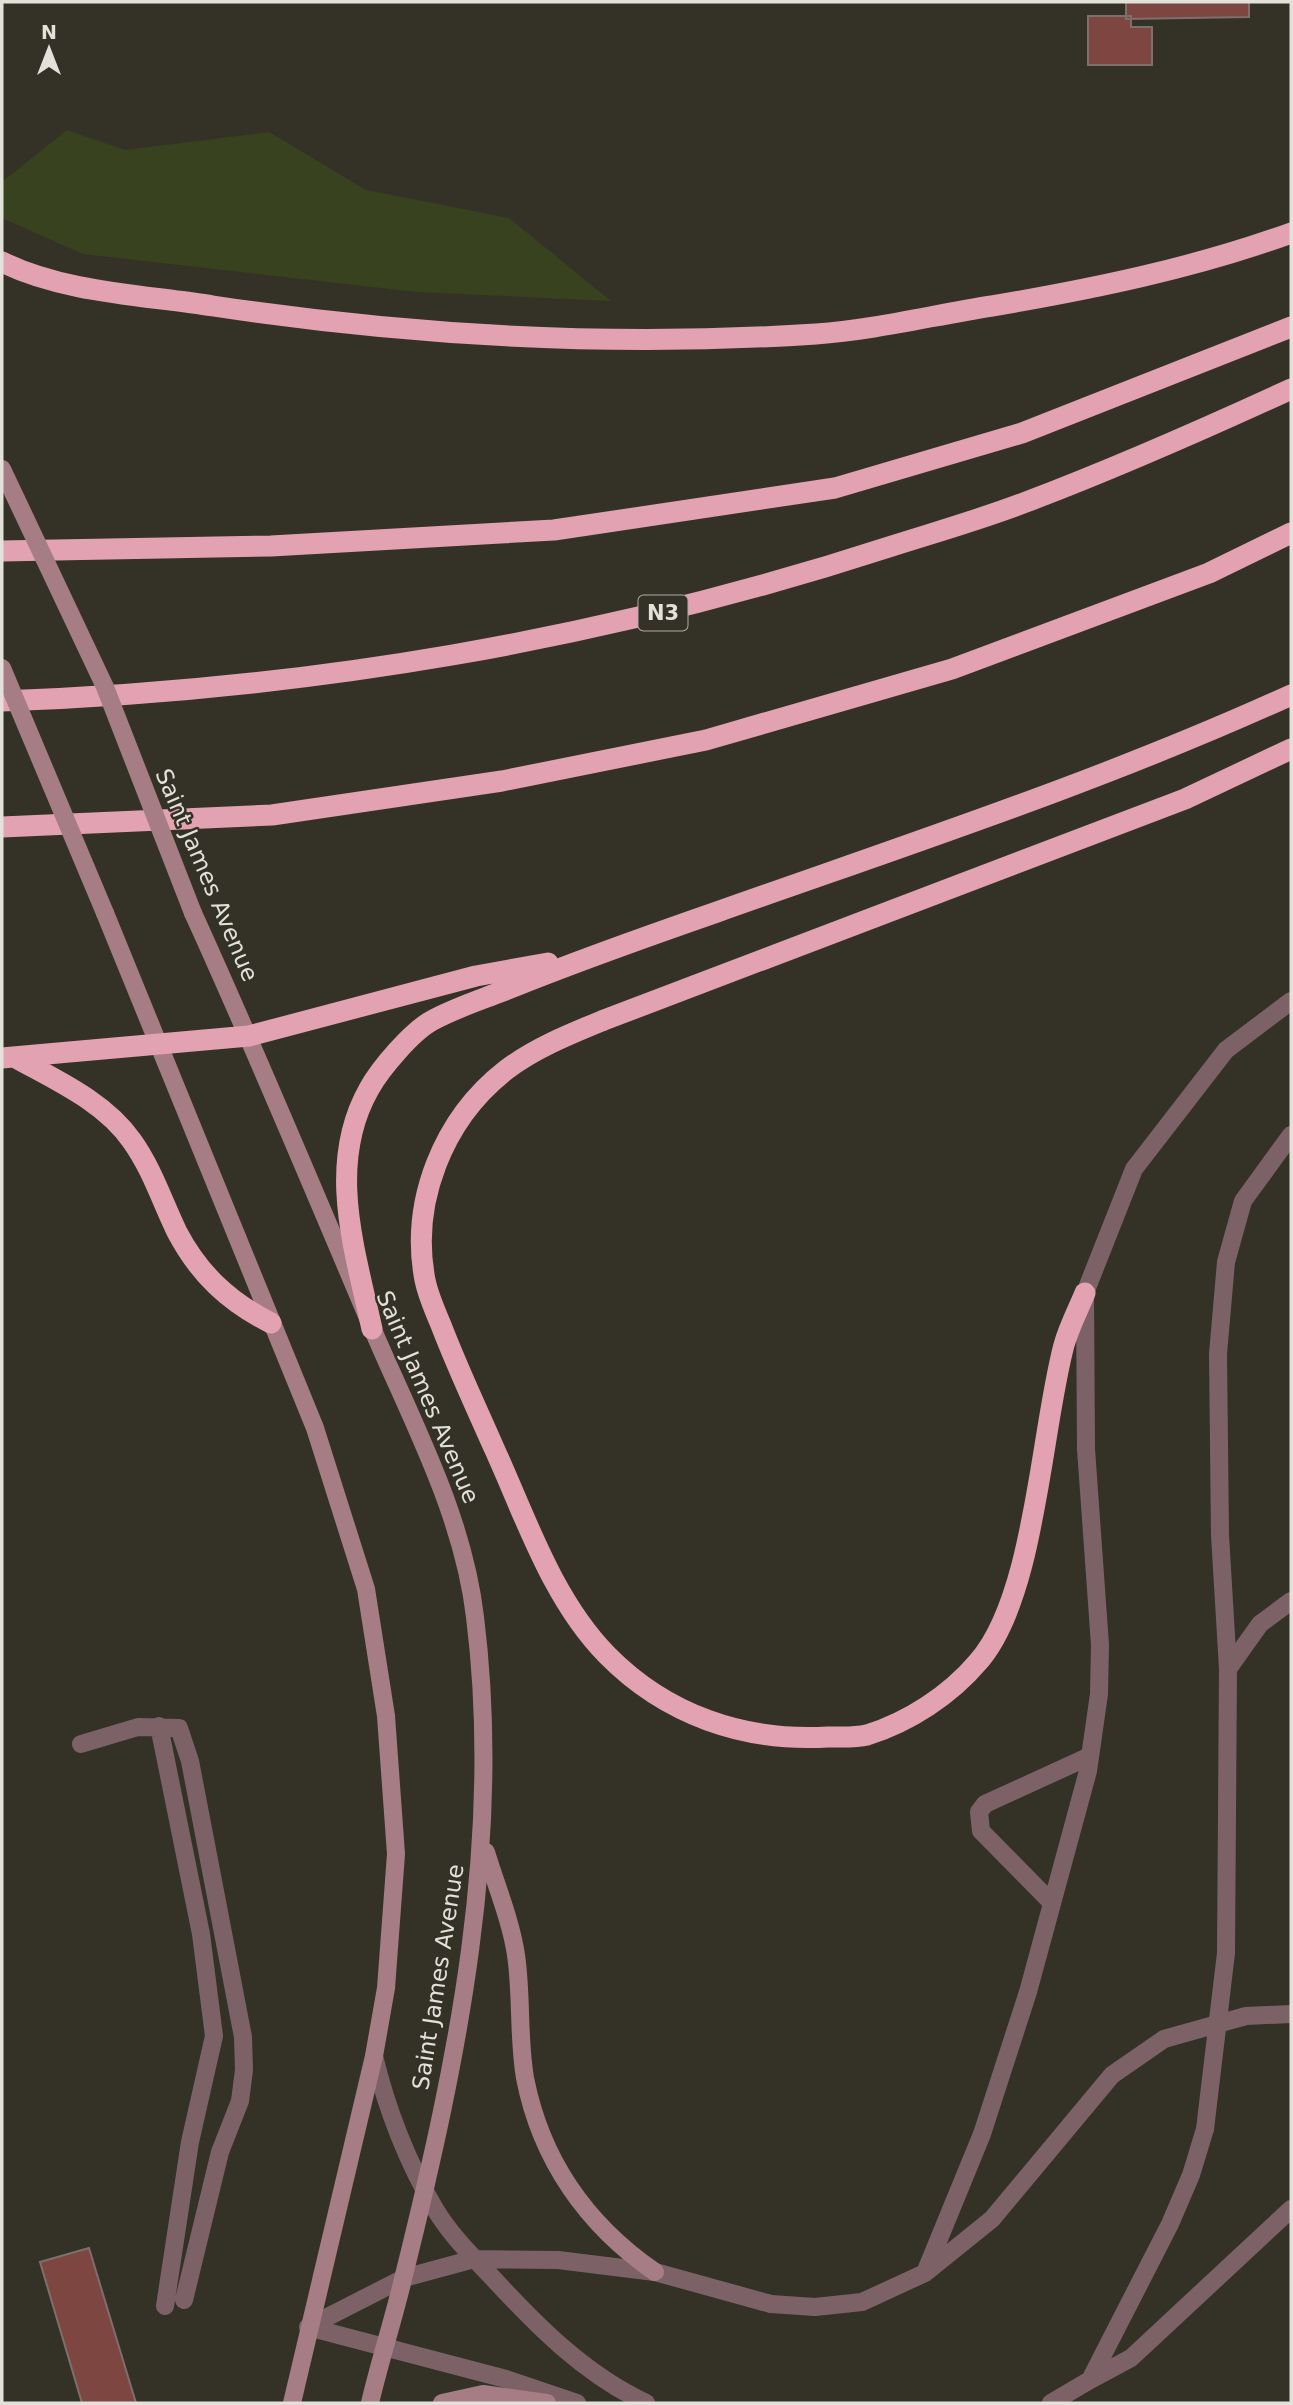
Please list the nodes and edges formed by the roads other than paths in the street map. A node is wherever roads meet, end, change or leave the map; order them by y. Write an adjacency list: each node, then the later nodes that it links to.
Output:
1 (1291, 233): 2 (highway)
2 (2, 262)
3 (1291, 327): 7 (highway)
4 (1291, 389): 10 (highway, N3)
5 (2, 469): 15 (main road, Saint James Avenue, bridge)
6 (1291, 533): 12 (highway)
7 (2, 551)
8 (2, 668): 16 (main road, bridge)
9 (1291, 695): 13 (highway)
10 (2, 701)
11 (1291, 749): 19 (highway)
12 (2, 827)
13 (592, 955): 15 (highway); 21 (highway)
14 (1291, 1001): 19 (lane)
15 (249, 1035): 16 (highway); 21 (main road, Saint James Avenue)
16 (157, 1046): 17 (highway); 20 (main road)
17 (9, 1058): 20 (highway)
18 (1291, 1135): 23 (lane)
19 (1085, 1293): 26 (lane)
20 (271, 1323): 30 (main road)
21 (372, 1329): 27 (main road, Saint James Avenue)
22 (1291, 1601): 23 (lane)
23 (1228, 1669): 41 (lane, bridge)
24 (159, 1726): 25 (lane); 37 (lane); 38 (lane)
25 (81, 1744)
26 (1090, 1756): 28 (lane); 28 (lane)
27 (483, 1842): 31 (main road, Saint James Avenue); 34 (main road)
28 (1052, 1903): 35 (lane)
29 (1291, 2014): 35 (lane)
30 (374, 2056): 31 (lane); 39 (main road)
31 (424, 2189): 33 (lane); 36 (main road, Saint James Avenue)
32 (1291, 2209): 41 (lane)
33 (474, 2259): 34 (lane); 36 (lane); 47 (lane)
34 (655, 2272): 35 (lane)
35 (925, 2273)
36 (404, 2278): 39 (lane); 40 (main road, Saint James Avenue)
37 (184, 2300)
38 (165, 2306)
39 (308, 2327): 40 (lane); 42 (main road)
40 (384, 2344): 43 (main road, Saint James Avenue); 46 (lane)
41 (1090, 2380): 48 (lane)
42 (292, 2403)
43 (370, 2403)
44 (442, 2403): 45 (main road)
45 (547, 2403)
46 (577, 2403)
47 (646, 2403)
48 (1051, 2403)

